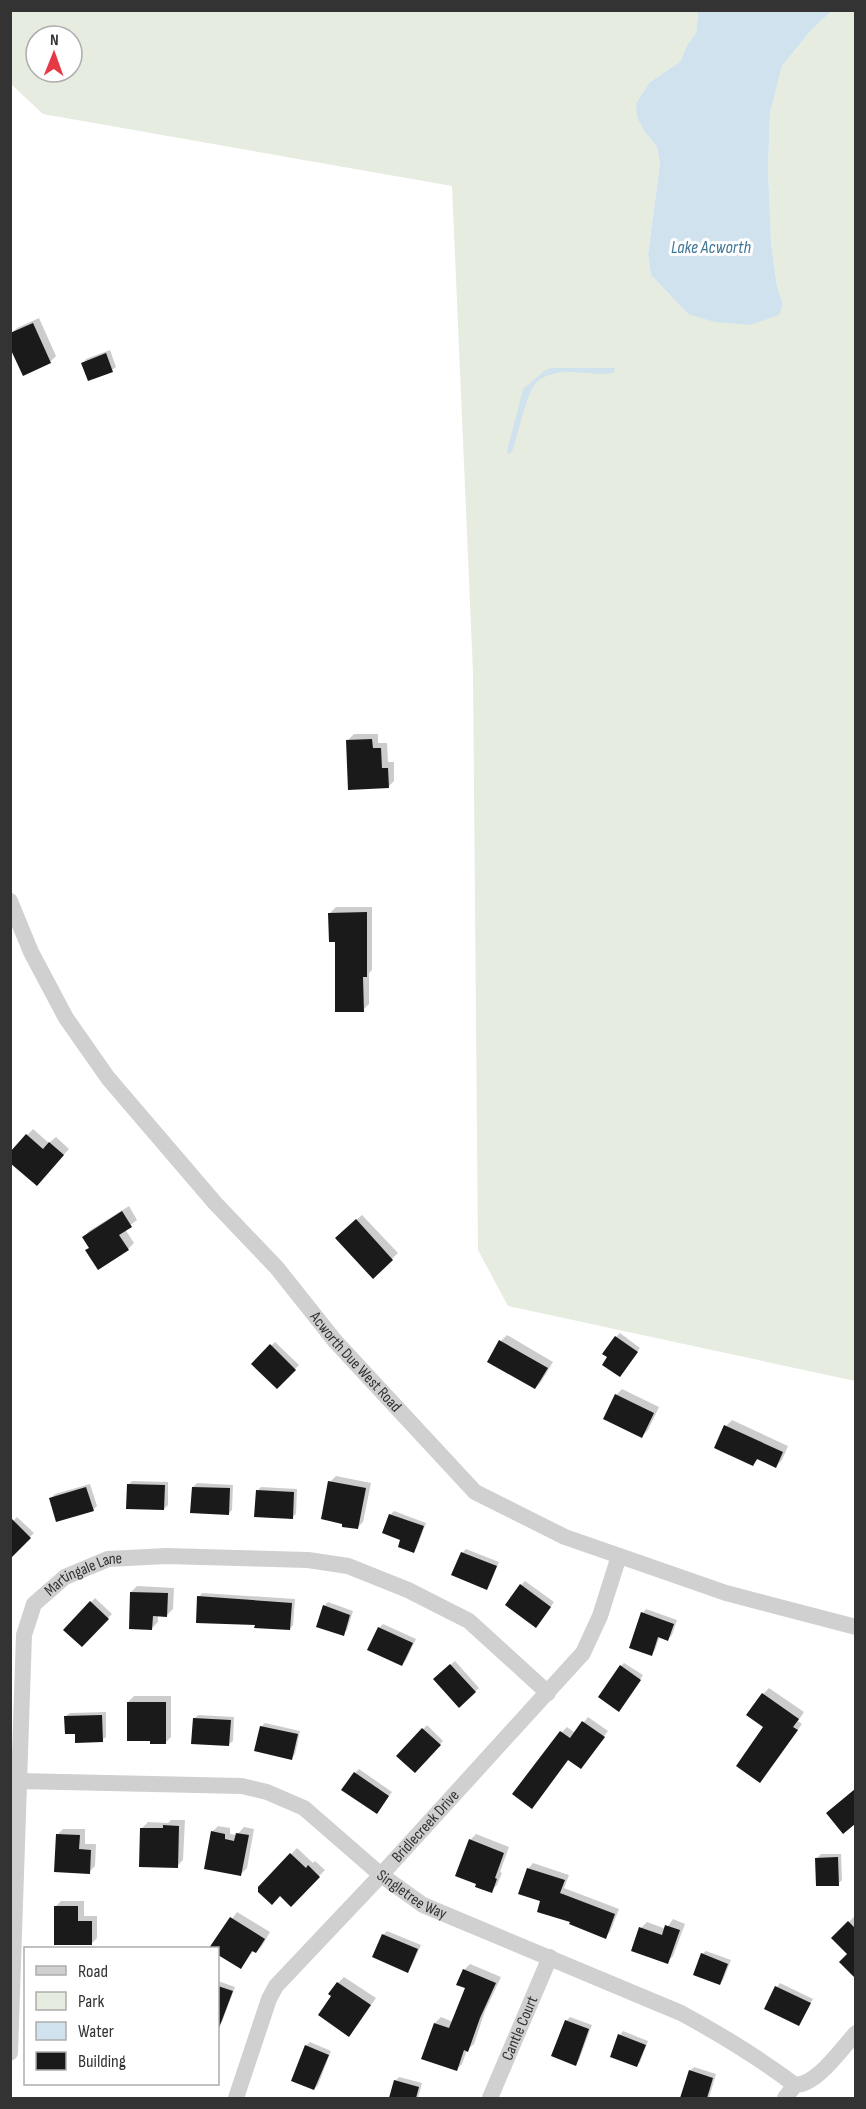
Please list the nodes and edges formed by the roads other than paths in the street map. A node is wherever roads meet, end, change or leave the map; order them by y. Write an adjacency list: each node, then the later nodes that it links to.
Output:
1 (10, 901): 2 (street, Acworth Due West Road)
2 (619, 1556): 3 (street, Acworth Due West Road); 4 (street, Bridlecreek Drive)
3 (855, 1627)
4 (548, 1693): 5 (street, Martingale Lane); 6 (street, Bridlecreek Drive)
5 (18, 1781): 6 (street, Singletree Way); 9 (street, Martingale Lane)
6 (381, 1875): 7 (street, Singletree Way); 11 (street, Bridlecreek Drive)
7 (549, 1957): 10 (street, Singletree Way); 12 (street, Cantle Court)
8 (855, 2032): 10 (street)
9 (10, 2053)
10 (790, 2092)
11 (237, 2098)
12 (490, 2098)

